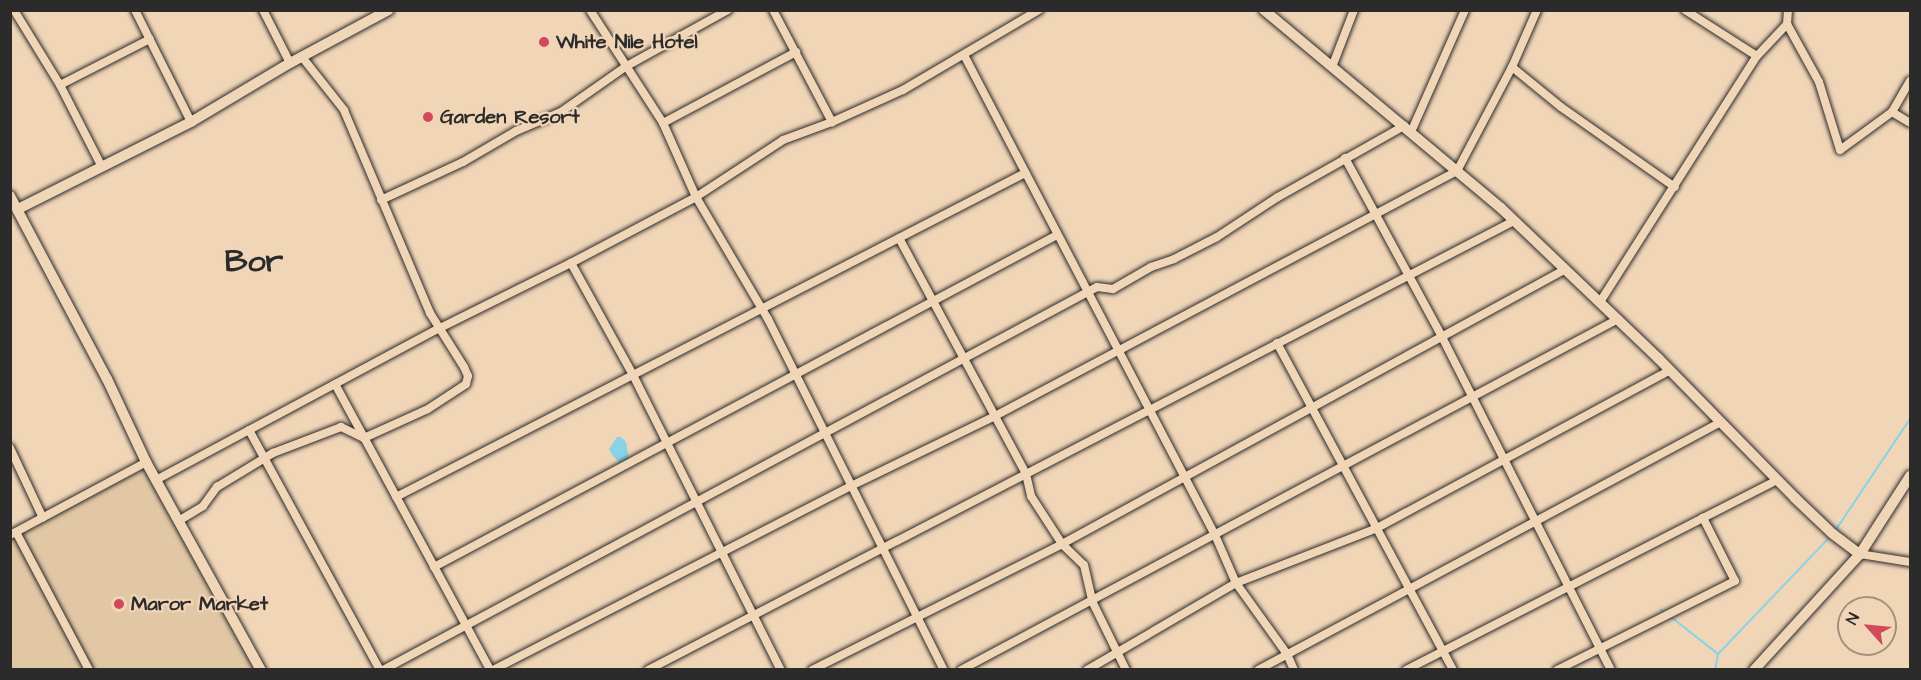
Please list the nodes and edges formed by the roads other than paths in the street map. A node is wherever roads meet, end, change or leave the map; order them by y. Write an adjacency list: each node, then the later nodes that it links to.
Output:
1 (14, 10): 26 (street)
2 (135, 10): 16 (street)
3 (263, 10): 21 (street)
4 (389, 10): 20 (street)
5 (590, 10): 22 (street)
6 (728, 10): 22 (street)
7 (773, 10): 17 (street)
8 (1039, 10): 18 (street)
9 (1264, 10): 23 (street)
10 (1354, 10): 23 (street)
11 (1466, 10): 32 (street)
12 (1537, 10): 24 (street)
13 (1685, 10): 19 (street)
14 (1788, 10): 15 (street)
15 (1787, 24): 19 (street); 27 (street)
16 (150, 39): 26 (street); 28 (street)
17 (796, 52): 29 (street); 30 (street)
18 (964, 55): 29 (street); 36 (street)
19 (1757, 56): 37 (street)
20 (302, 57): 21 (street); 40 (street)
21 (290, 63): 28 (street)
22 (625, 67): 30 (street); 40 (street)
23 (1332, 67): 32 (street)
24 (1512, 68): 35 (street); 37 (street)
25 (1911, 81): 27 (street)
26 (60, 85): 34 (street)
27 (1892, 112): 31 (street)
28 (191, 122): 34 (street)
29 (831, 122): 39 (street)
30 (663, 123): 39 (street)
31 (1911, 123)
32 (1407, 129): 33 (street); 35 (street)
33 (1345, 158): 42 (street); 49 (street)
34 (102, 167): 41 (street)
35 (1456, 171): 42 (street); 43 (street)
36 (1025, 173): 44 (street); 45 (street)
37 (1676, 187): 51 (street)
38 (10, 196): 41 (street)
39 (696, 196): 46 (street); 52 (street)
40 (381, 200): 54 (street)
41 (14, 210): 75 (street)
42 (1375, 215): 48 (street); 57 (street)
43 (1514, 221): 47 (street); 48 (street)
44 (1057, 235): 49 (street); 50 (street)
45 (899, 238): 50 (street); 52 (street)
46 (571, 263): 54 (street); 61 (street)
47 (1566, 269): 51 (street); 55 (street)
48 (1409, 275): 55 (street); 56 (street)
49 (1086, 293): 57 (street); 58 (street)
50 (933, 300): 58 (street); 60 (street)
51 (1600, 302): 53 (street)
52 (762, 309): 60 (street); 61 (street)
53 (1618, 319): 59 (street); 63 (street)
54 (438, 329): 62 (street); 70 (street)
55 (1442, 337): 63 (street); 64 (street)
56 (1277, 343): 64 (street); 65 (street)
57 (1118, 352): 65 (street); 66 (street)
58 (965, 358): 66 (street); 69 (street)
59 (1670, 370): 67 (street); 74 (street)
60 (795, 373): 69 (street); 71 (street)
61 (633, 375): 71 (street); 83 (street)
62 (335, 384): 68 (street); 70 (street)
63 (1472, 396): 74 (street); 76 (street)
64 (1313, 409): 76 (street); 79 (street)
65 (1149, 410): 77 (street); 79 (street)
66 (995, 416): 77 (street); 82 (street)
67 (1721, 423): 81 (street); 88 (street)
68 (249, 430): 73 (street); 80 (street)
69 (825, 435): 82 (street); 84 (street)
70 (364, 438): 73 (street); 83 (street)
71 (667, 442): 84 (street); 97 (street)
72 (10, 448): 85 (street)
73 (264, 458): 87 (street); 111 (street)
74 (1505, 459): 88 (street); 89 (street)
75 (146, 462): 80 (street); 85 (street)
76 (1343, 465): 89 (street); 91 (street)
77 (1026, 474): 92 (street); 93 (street)
78 (1911, 476): 95 (street)
79 (1185, 477): 91 (street); 92 (street)
80 (156, 480): 87 (street)
81 (1777, 480): 86 (street); 95 (street)
82 (851, 486): 93 (street); 94 (street)
83 (396, 497): 97 (street)
84 (698, 503): 94 (street); 104 (street)
85 (43, 518): 90 (street)
86 (1703, 518): 99 (street); 105 (street)
87 (180, 520): 110 (street)
88 (1536, 521): 99 (street); 100 (street)
89 (1377, 528): 98 (street); 100 (street)
90 (13, 533): 109 (street)
91 (1215, 535): 98 (street); 101 (street)
92 (1062, 544): 101 (street); 103 (street)
93 (882, 548): 102 (street); 103 (street)
94 (723, 552): 102 (street); 112 (street)
95 (1860, 554): 96 (street); 126 (street)
96 (1911, 562)
97 (434, 567): 104 (street)
98 (1236, 583): 107 (street); 108 (street)
99 (1569, 586): 105 (street); 106 (street)
100 (1409, 589): 106 (street); 108 (street)
101 (1092, 601): 107 (street); 117 (street)
102 (753, 615): 113 (street); 114 (street)
103 (916, 615): 115 (street); 116 (street)
104 (466, 626): 111 (street); 112 (street)
105 (1600, 648): 124 (street); 125 (street)
106 (1443, 651): 122 (street); 123 (street)
107 (1116, 652): 118 (street); 119 (street)
108 (1287, 654): 120 (street); 121 (street)
109 (89, 669)
110 (261, 669)
111 (381, 669)
112 (491, 669)
113 (648, 669)
114 (781, 669)
115 (812, 669)
116 (944, 669)
117 (961, 669)
118 (1087, 669)
119 (1126, 669)
120 (1258, 669)
121 (1294, 669)
122 (1406, 669)
123 (1452, 669)
124 (1557, 669)
125 (1611, 669)
126 (1754, 669)

